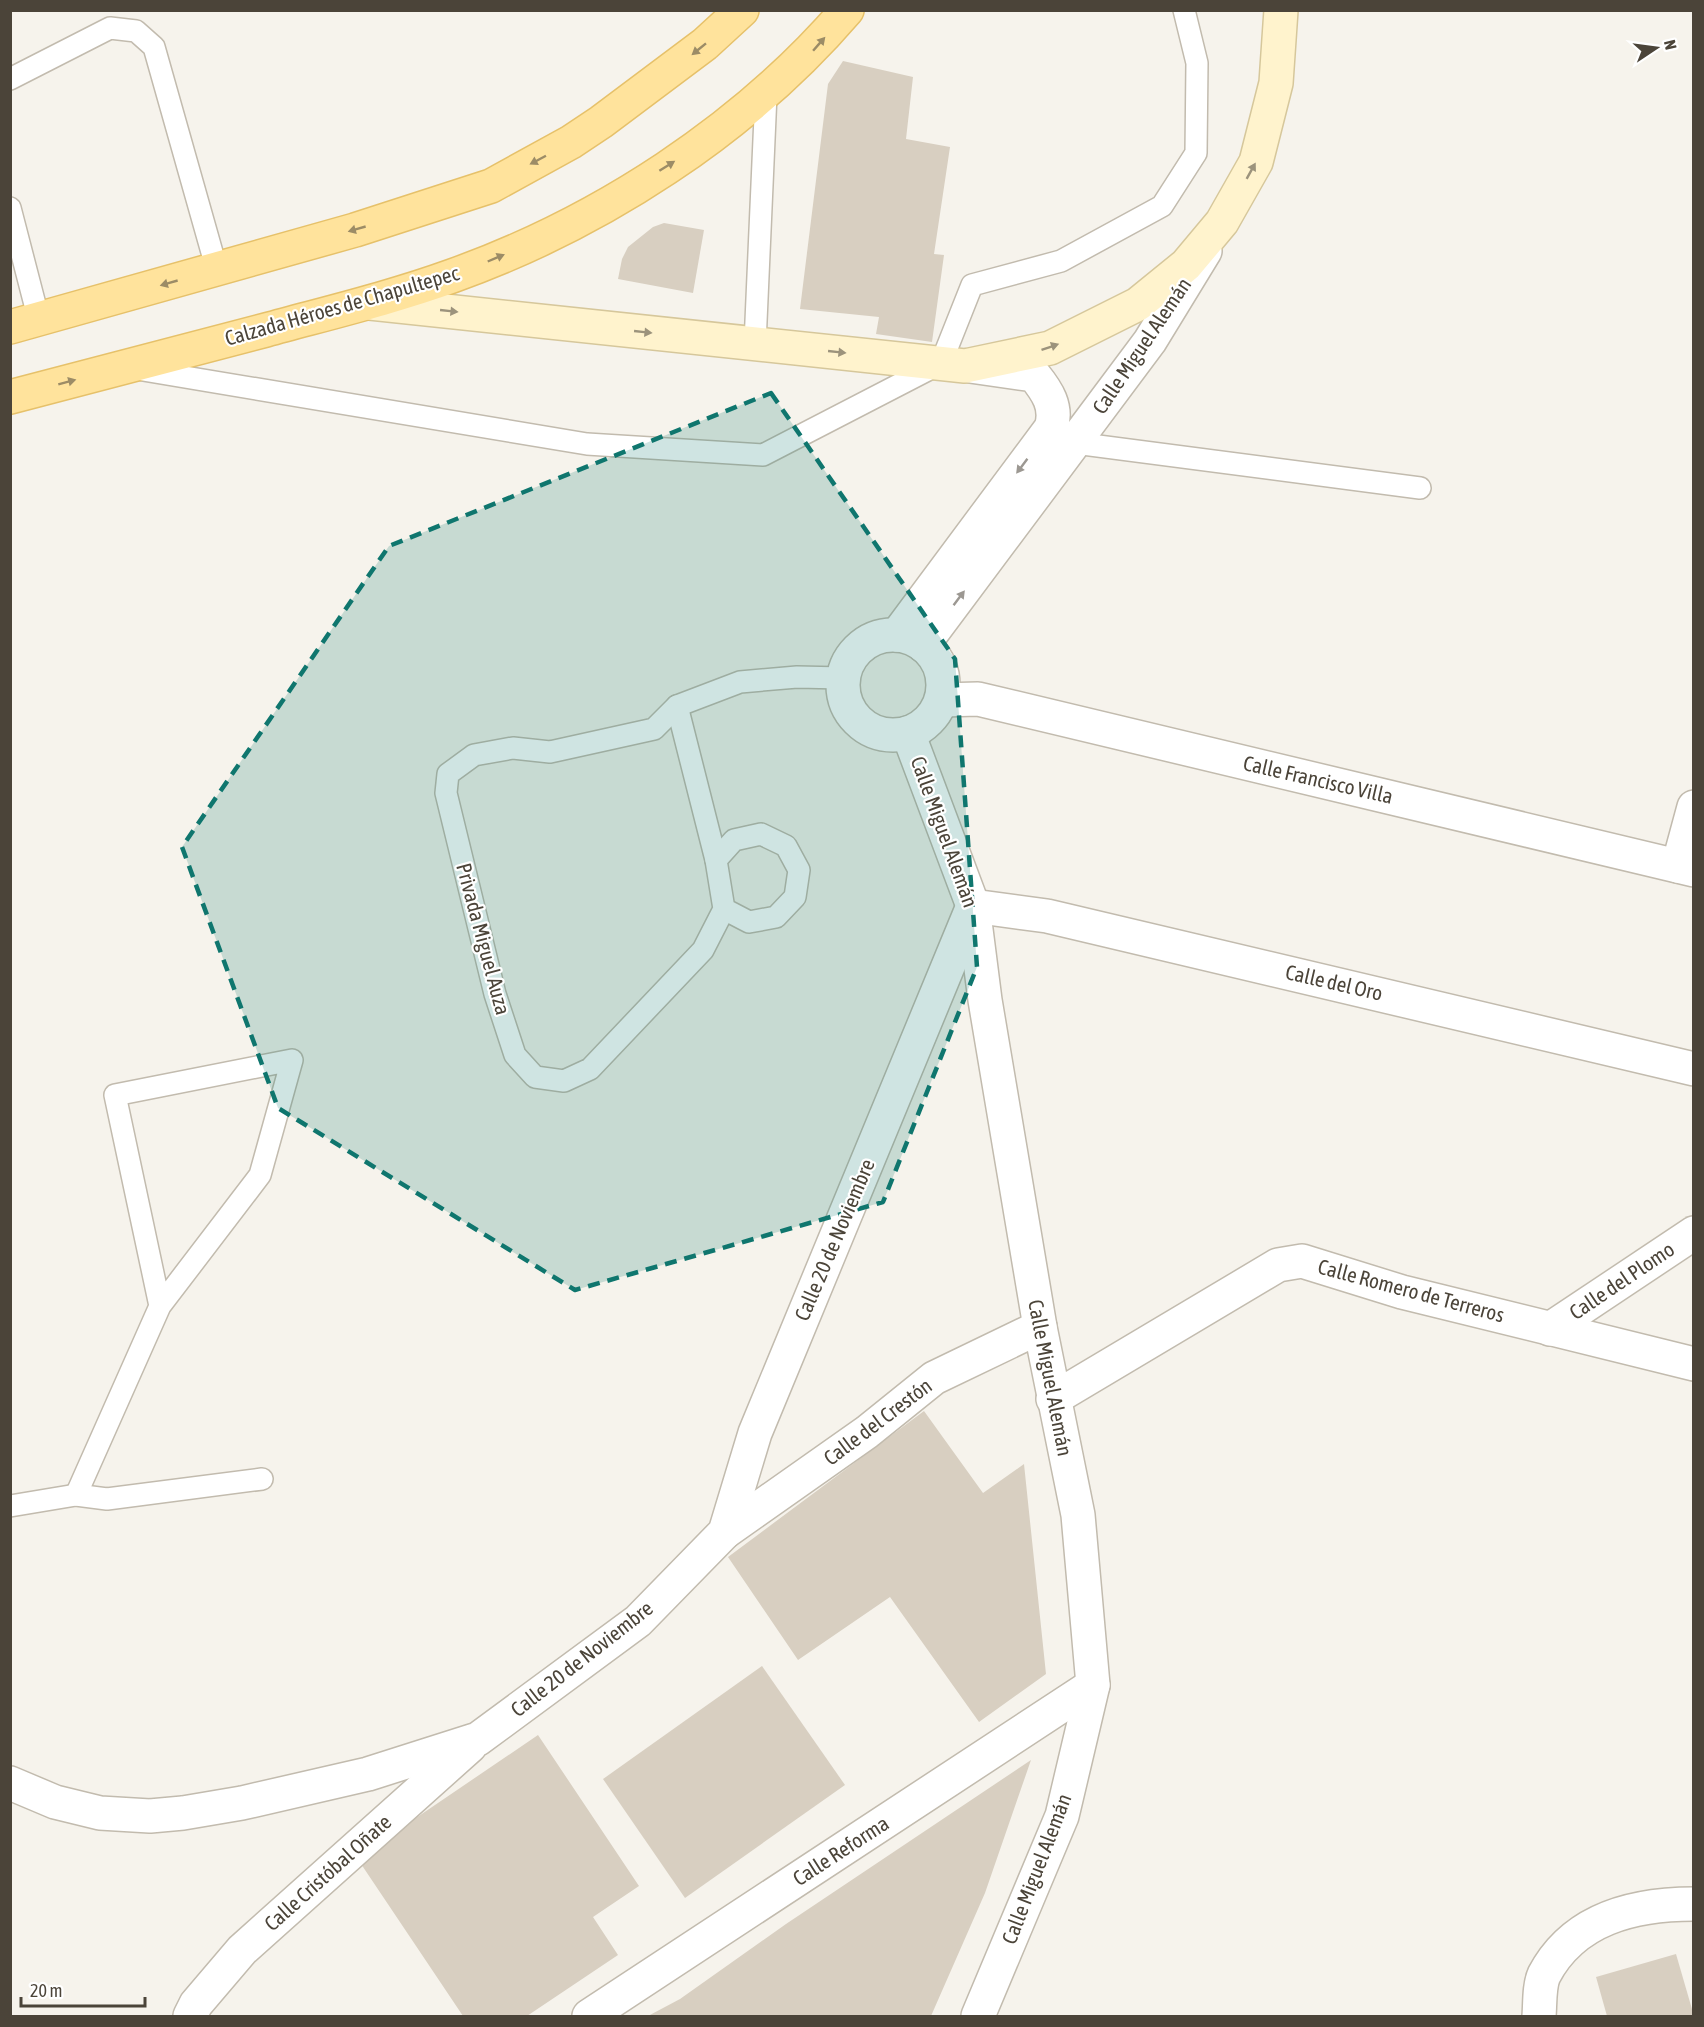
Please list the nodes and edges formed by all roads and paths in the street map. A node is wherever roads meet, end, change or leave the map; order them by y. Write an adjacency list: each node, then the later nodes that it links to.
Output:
1 (742, 10): 9 (main road, one-way to 9)
2 (847, 10): 6 (main road, Calzada Héroes de Chapultepec, one-way to 2)
3 (1184, 10): 13 (lane)
4 (1281, 10): 8 (street, Calle Miguel Alemán, one-way to 4)
5 (10, 79): 9 (lane)
6 (766, 93): 10 (main road, Calzada Héroes de Chapultepec, one-way to 6); 12 (lane)
7 (10, 208): 11 (lane)
8 (1222, 222): 13 (street, one-way to 8); 16 (street, Calle Miguel Alemán)
9 (216, 270): 11 (main road, one-way to 11)
10 (370, 303): 12 (street, one-way to 12); 14 (main road, Calzada Héroes de Chapultepec)
11 (21, 320)
12 (755, 344): 13 (street, one-way to 13)
13 (953, 364): 14 (lane); 16 (street)
14 (124, 367): 15 (main road, Calzada Héroes de Chapultepec, one-way to 14)
15 (10, 397)
16 (1060, 430): 17 (lane); 18 (street, Calle Miguel Alemán)
17 (1420, 488)
18 (910, 640): 19 (street); 20 (street)
19 (843, 678): 21 (lane, Privada Miguel Auza); 22 (street)
20 (942, 700): 22 (street); 25 (street, Calle Francisco Villa)
21 (677, 706): 24 (lane); 27 (lane, Privada Miguel Auza)
22 (908, 733): 26 (street, Calle Miguel Alemán)
23 (1694, 807): 25 (street)
24 (716, 860): 27 (lane); 27 (lane)
25 (1686, 868)
26 (973, 906): 28 (street, Calle del Oro); 31 (street, Calle Miguel Alemán); 38 (street, Calle 20 de Noviembre)
27 (724, 909)
28 (1694, 1069)
29 (1694, 1233): 32 (street, Calle del Plomo)
30 (160, 1306): 30 (lane); 36 (lane)
31 (1040, 1327): 34 (street, Calle Miguel Alemán); 38 (street, Calle del Crestón)
32 (1550, 1329): 33 (street, Calle Romero de Terreros); 34 (street, Calle Romero de Terreros)
33 (1694, 1364)
34 (1053, 1399): 39 (street, Calle Miguel Alemán)
35 (262, 1479): 36 (lane)
36 (76, 1495): 37 (lane)
37 (10, 1506)
38 (726, 1532): 40 (street, Calle 20 de Noviembre)
39 (1093, 1685): 44 (street, Calle Reforma); 45 (street, Calle Miguel Alemán)
40 (478, 1739): 41 (street, Calle 20 de Noviembre); 43 (street, Calle Cristóbal Oñate)
41 (10, 1783)
42 (1694, 1904): 46 (street)
43 (190, 2016)
44 (589, 2016)
45 (978, 2016)
46 (1539, 2016)

